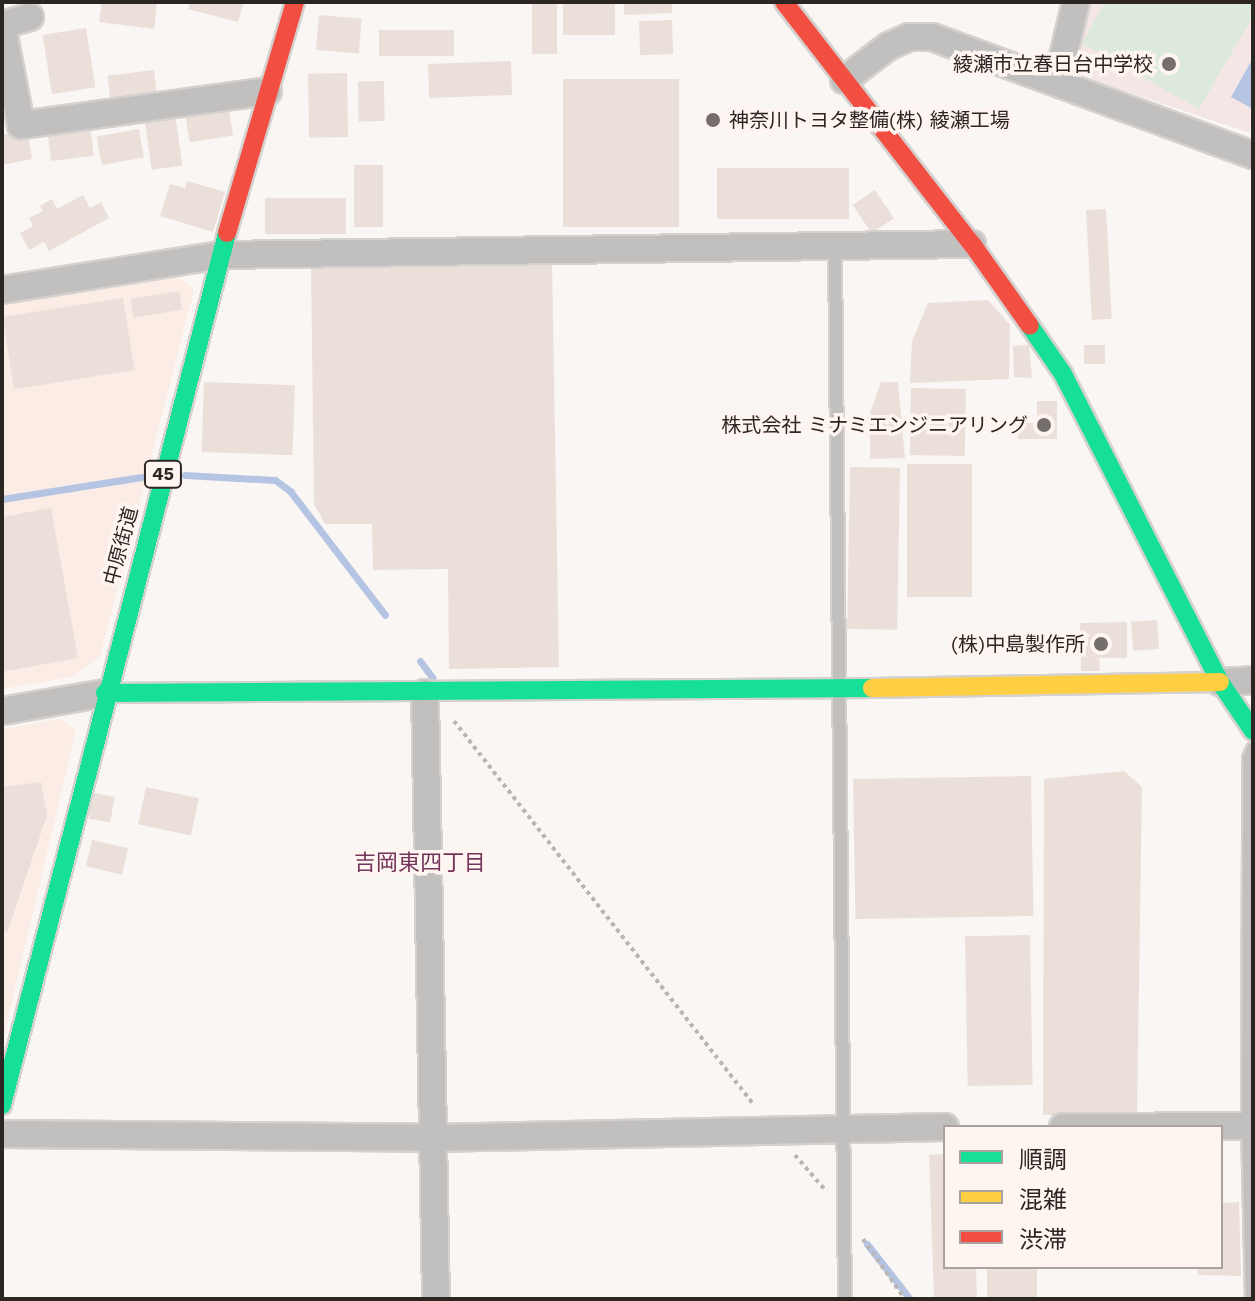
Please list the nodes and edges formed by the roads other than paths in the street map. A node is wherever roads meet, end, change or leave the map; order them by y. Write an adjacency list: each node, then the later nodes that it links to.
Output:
1 (295, 2): 8 (street, 中原街道 / 45)
2 (784, 2): 6 (street)
3 (1076, 2): 7 (street)
4 (30, 17): 5 (street)
5 (2, 26): 8 (street)
6 (844, 80): 7 (street); 10 (street)
7 (1057, 82): 9 (street)
8 (268, 91): 12 (street, 中原街道 / 45)
9 (1253, 155)
10 (972, 244): 11 (street); 15 (street)
11 (835, 247): 12 (street); 16 (lane)
12 (220, 255): 13 (street); 18 (street, 中原街道 / 45)
13 (2, 290)
14 (1253, 680): 15 (street)
15 (1220, 682): 16 (street); 20 (street)
16 (837, 689): 17 (street); 26 (lane)
17 (428, 692): 18 (street); 28 (street)
18 (105, 693): 19 (street); 22 (street, 中原街道 / 45)
19 (2, 711)
20 (1253, 731)
21 (1253, 749): 24 (lane)
22 (2, 1105)
23 (1223, 1126): 24 (street)
24 (1251, 1126): 31 (lane)
25 (943, 1127): 26 (street)
26 (842, 1128): 28 (street); 30 (lane)
27 (2, 1134): 28 (street)
28 (434, 1138): 29 (street)
29 (436, 1299)
30 (845, 1299)
31 (1252, 1299)

